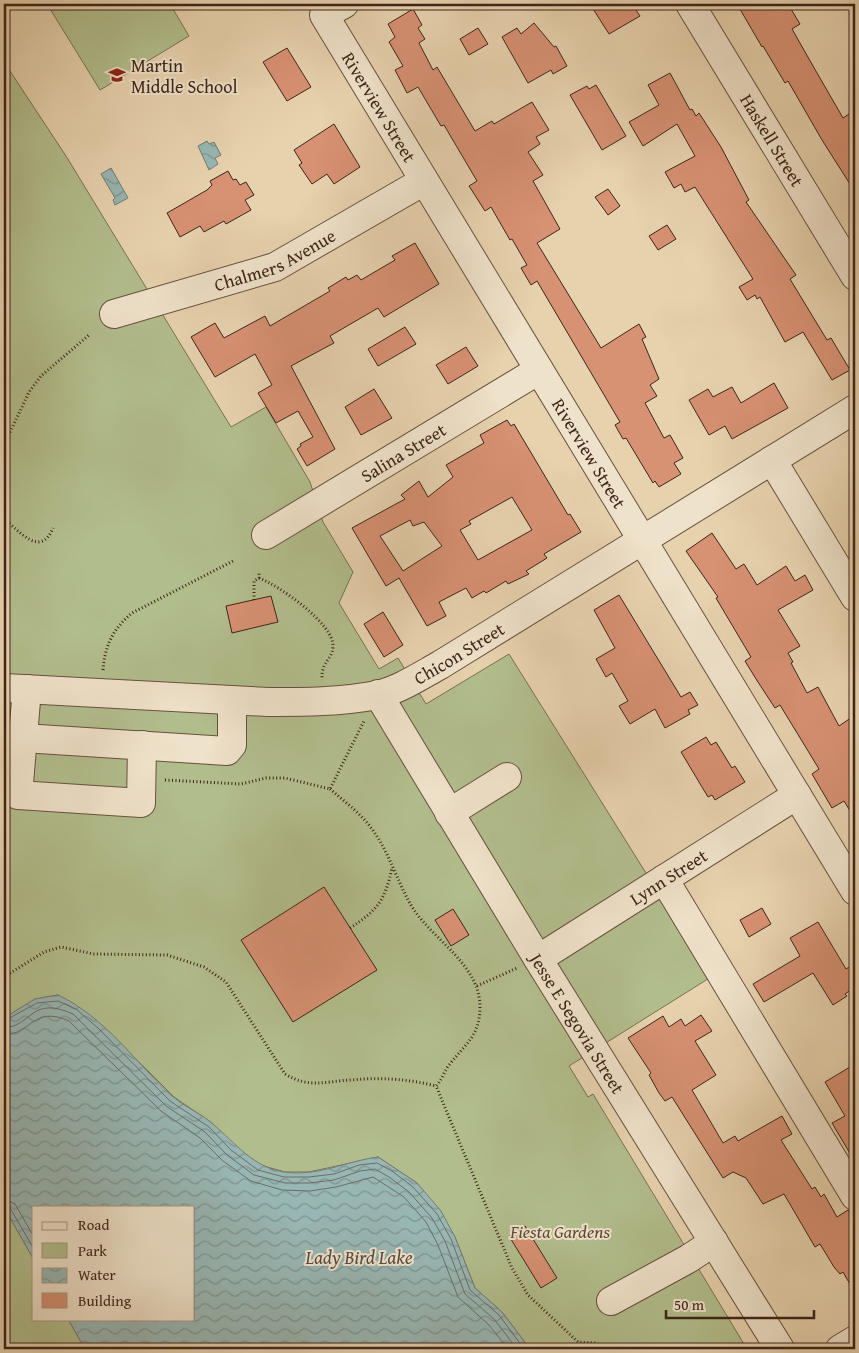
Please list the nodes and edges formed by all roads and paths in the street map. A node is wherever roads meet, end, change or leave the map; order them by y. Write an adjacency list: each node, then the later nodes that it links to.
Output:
1 (690, 4): 4 (street, Haskell Street)
2 (334, 10): 3 (street, Riverview Street)
3 (424, 181): 5 (street, Chalmers Avenue); 7 (street, Riverview Street)
4 (855, 276)
5 (114, 314)
6 (89, 335): 9 (path)
7 (540, 370): 13 (street, Salina Street); 14 (street, Riverview Street)
8 (855, 410): 10 (street, Chicon Street)
9 (4, 445)
10 (772, 460): 14 (street, Chicon Street); 18 (street)
11 (4, 519): 12 (path)
12 (53, 528)
13 (266, 535)
14 (642, 540): 23 (street, Chicon Street); 31 (street, Riverview Street)
15 (235, 560): 20 (path)
16 (259, 572): 17 (path)
17 (259, 578): 19 (path); 21 (path)
18 (855, 597)
19 (254, 600)
20 (103, 671)
21 (322, 681)
22 (15, 688): 24 (street, Chicon Street); 26 (street)
23 (378, 694): 24 (street, Chicon Street); 32 (street, Jesse E Segovia Street)
24 (232, 700): 27 (street)
25 (364, 720): 30 (path)
26 (23, 738): 27 (street); 29 (street)
27 (142, 745): 29 (street)
28 (506, 777): 32 (street)
29 (142, 778): 30 (path)
30 (330, 789): 33 (path)
31 (797, 795): 34 (street, Lynn Street); 35 (street, Riverview Street)
32 (449, 813): 37 (street, Jesse E Segovia Street)
33 (392, 868): 36 (path); 39 (path)
34 (664, 879): 37 (street, Lynn Street); 41 (street)
35 (853, 883)
36 (350, 928)
37 (538, 959): 39 (path); 42 (street, Jesse E Segovia Street)
38 (4, 977): 40 (path)
39 (477, 986): 40 (path)
40 (436, 1086): 45 (path)
41 (855, 1196)
42 (714, 1242): 43 (street); 46 (street, Jesse E Segovia Street)
43 (611, 1301)
44 (855, 1340): 47 (street)
45 (607, 1349)
46 (780, 1349)
47 (840, 1349)

